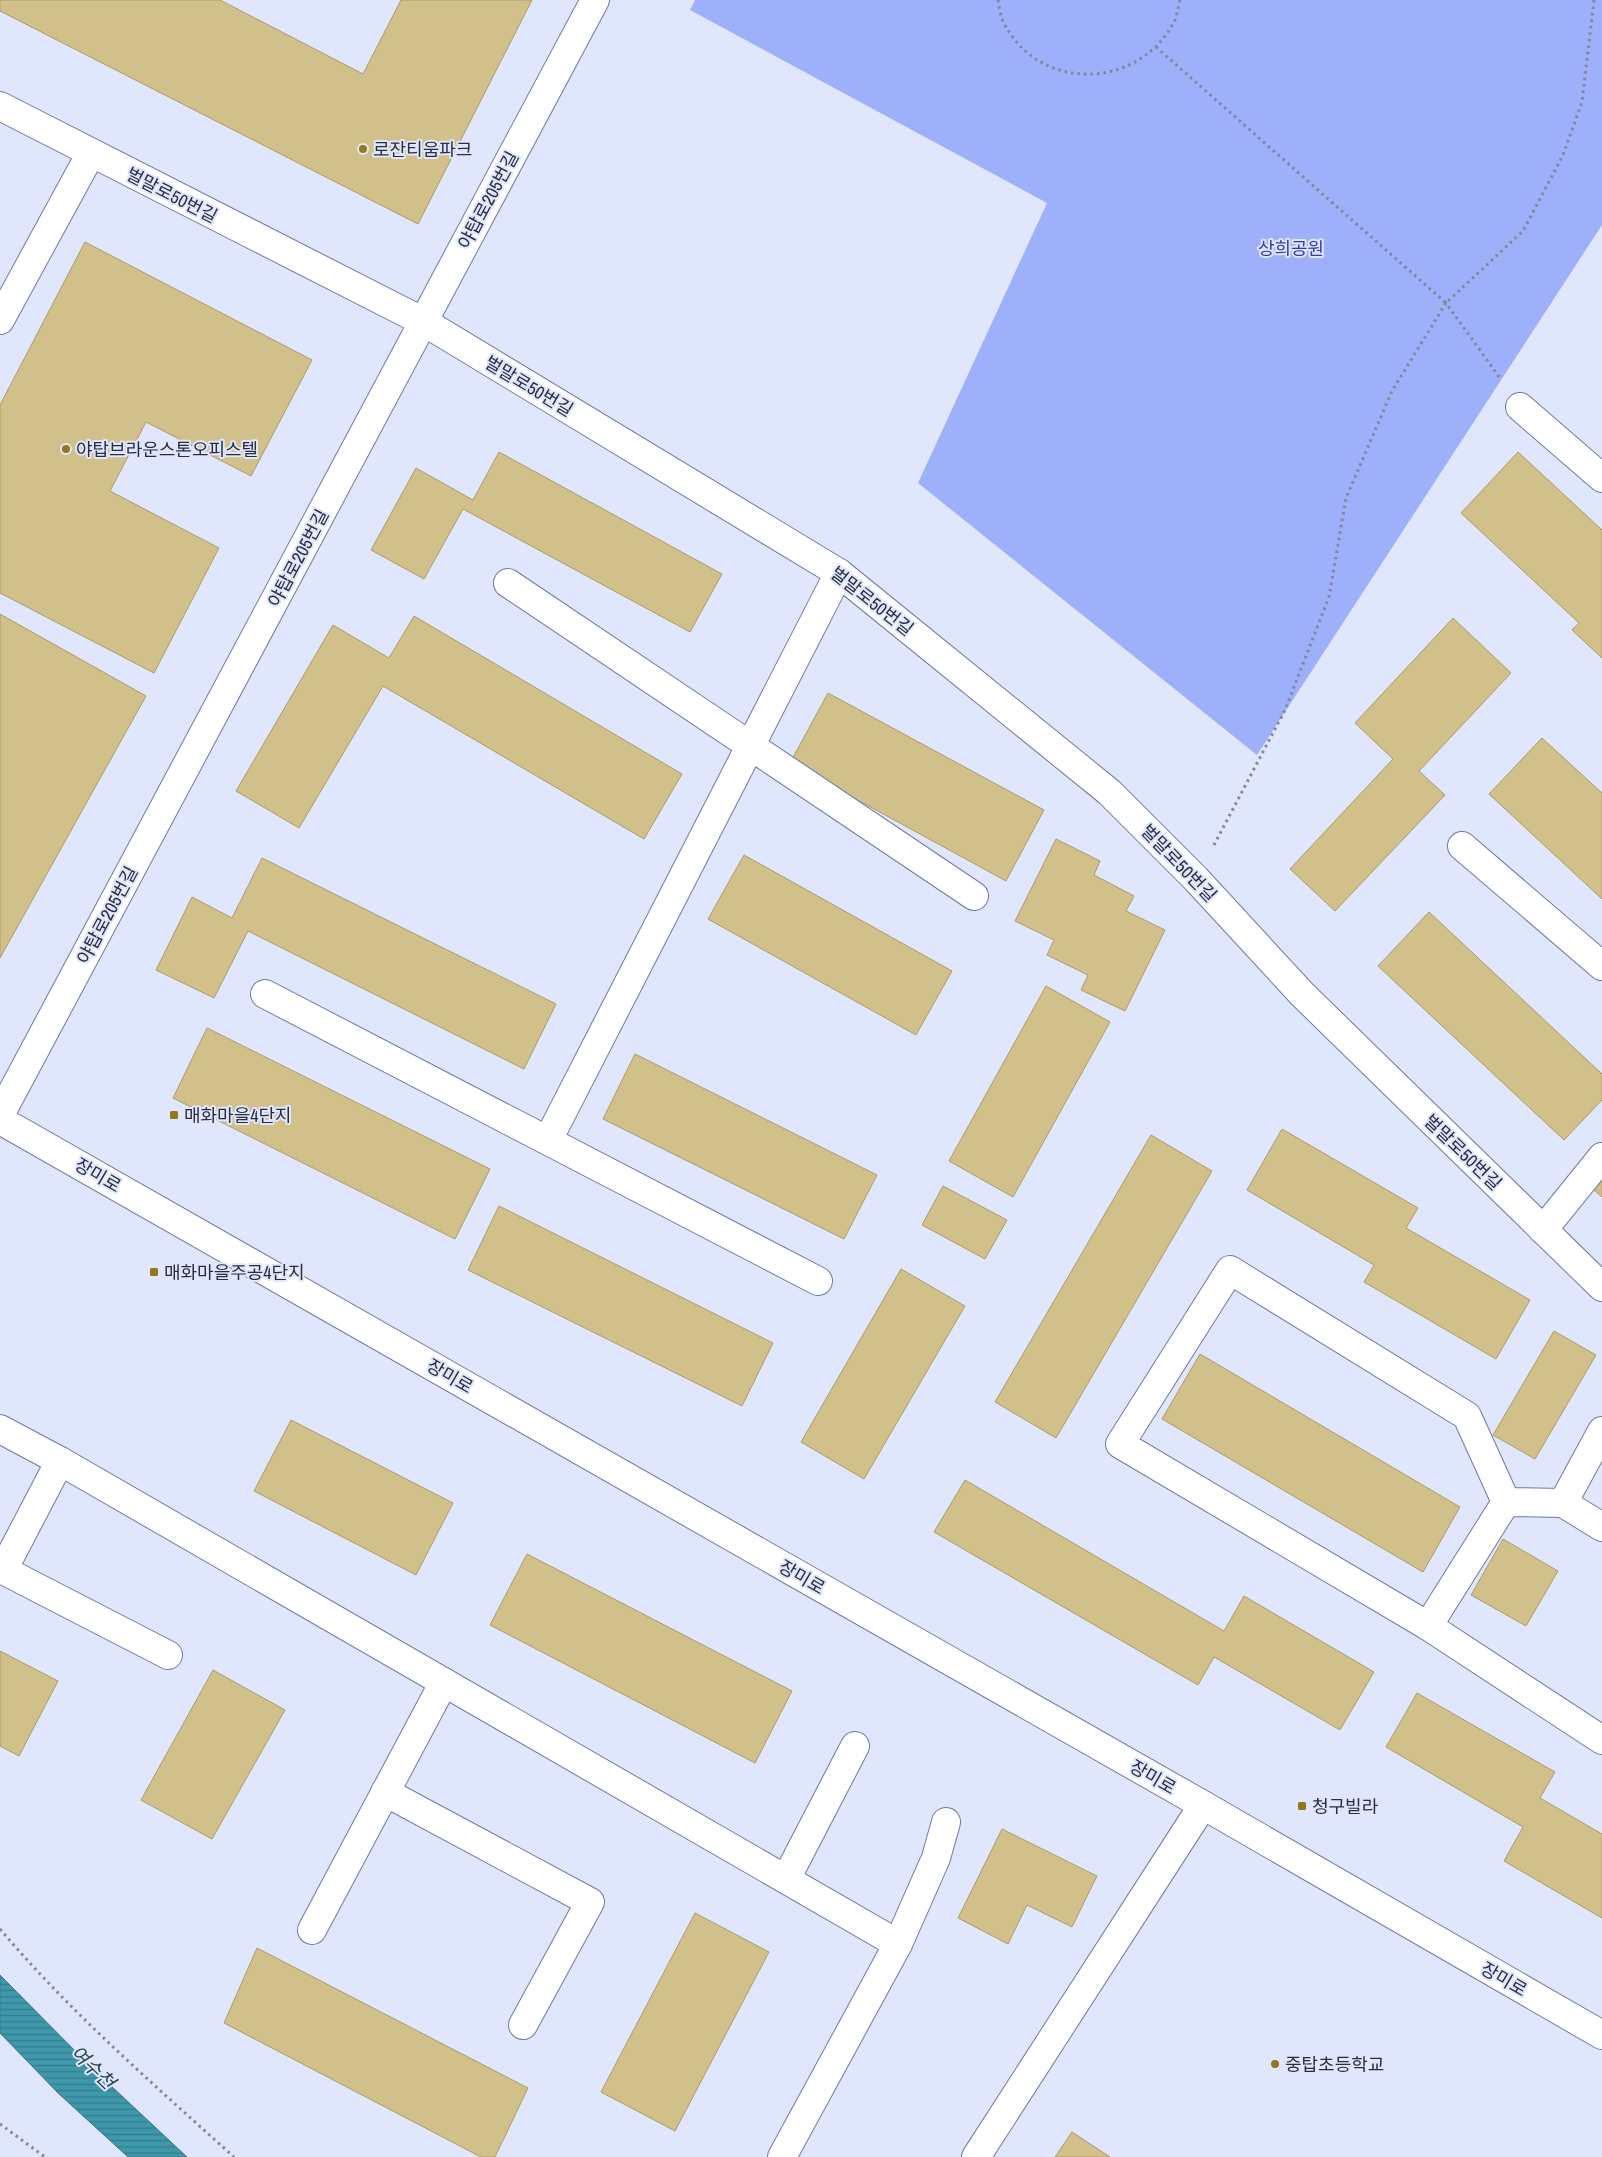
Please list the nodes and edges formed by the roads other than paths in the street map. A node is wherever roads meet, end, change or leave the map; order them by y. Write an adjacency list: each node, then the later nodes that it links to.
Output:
1 (595, 0): 5 (street, 야탑로205번길)
2 (0, 106): 3 (street, 벌말로50번길)
3 (92, 154): 4 (street); 5 (street, 벌말로50번길)
4 (0, 320)
5 (424, 322): 8 (street, 벌말로50번길); 15 (street, 야탑로205번길)
6 (1520, 407): 7 (street)
7 (1602, 478)
8 (839, 573): 10 (street); 19 (street, 벌말로50번길)
9 (508, 583): 10 (street)
10 (750, 746): 12 (street); 17 (street)
11 (1462, 846): 13 (street)
12 (974, 896)
13 (1602, 966)
14 (265, 994): 17 (street)
15 (0, 1115)
16 (0, 1120): 35 (street, 장미로)
17 (548, 1140): 20 (street)
18 (1602, 1157): 19 (street)
19 (1542, 1230): 21 (street, 벌말로50번길)
20 (818, 1281)
21 (1602, 1288)
22 (0, 1429): 24 (street)
23 (1602, 1430): 26 (street)
24 (60, 1461): 28 (street); 31 (street)
25 (1506, 1502): 26 (street); 29 (street); 29 (street)
26 (1563, 1503): 27 (street)
27 (1602, 1527)
28 (2, 1569): 30 (street)
29 (1428, 1626): 32 (street)
30 (168, 1655)
31 (444, 1682): 34 (street); 37 (street)
32 (1602, 1740)
33 (855, 1746): 37 (street)
34 (385, 1792): 38 (street); 40 (street)
35 (1203, 1805): 41 (street, 장미로); 43 (street)
36 (946, 1822): 39 (street)
37 (786, 1879): 39 (street)
38 (312, 1930)
39 (898, 1944): 42 (street)
40 (523, 2025)
41 (1602, 2035)
42 (782, 2157)
43 (976, 2157)

